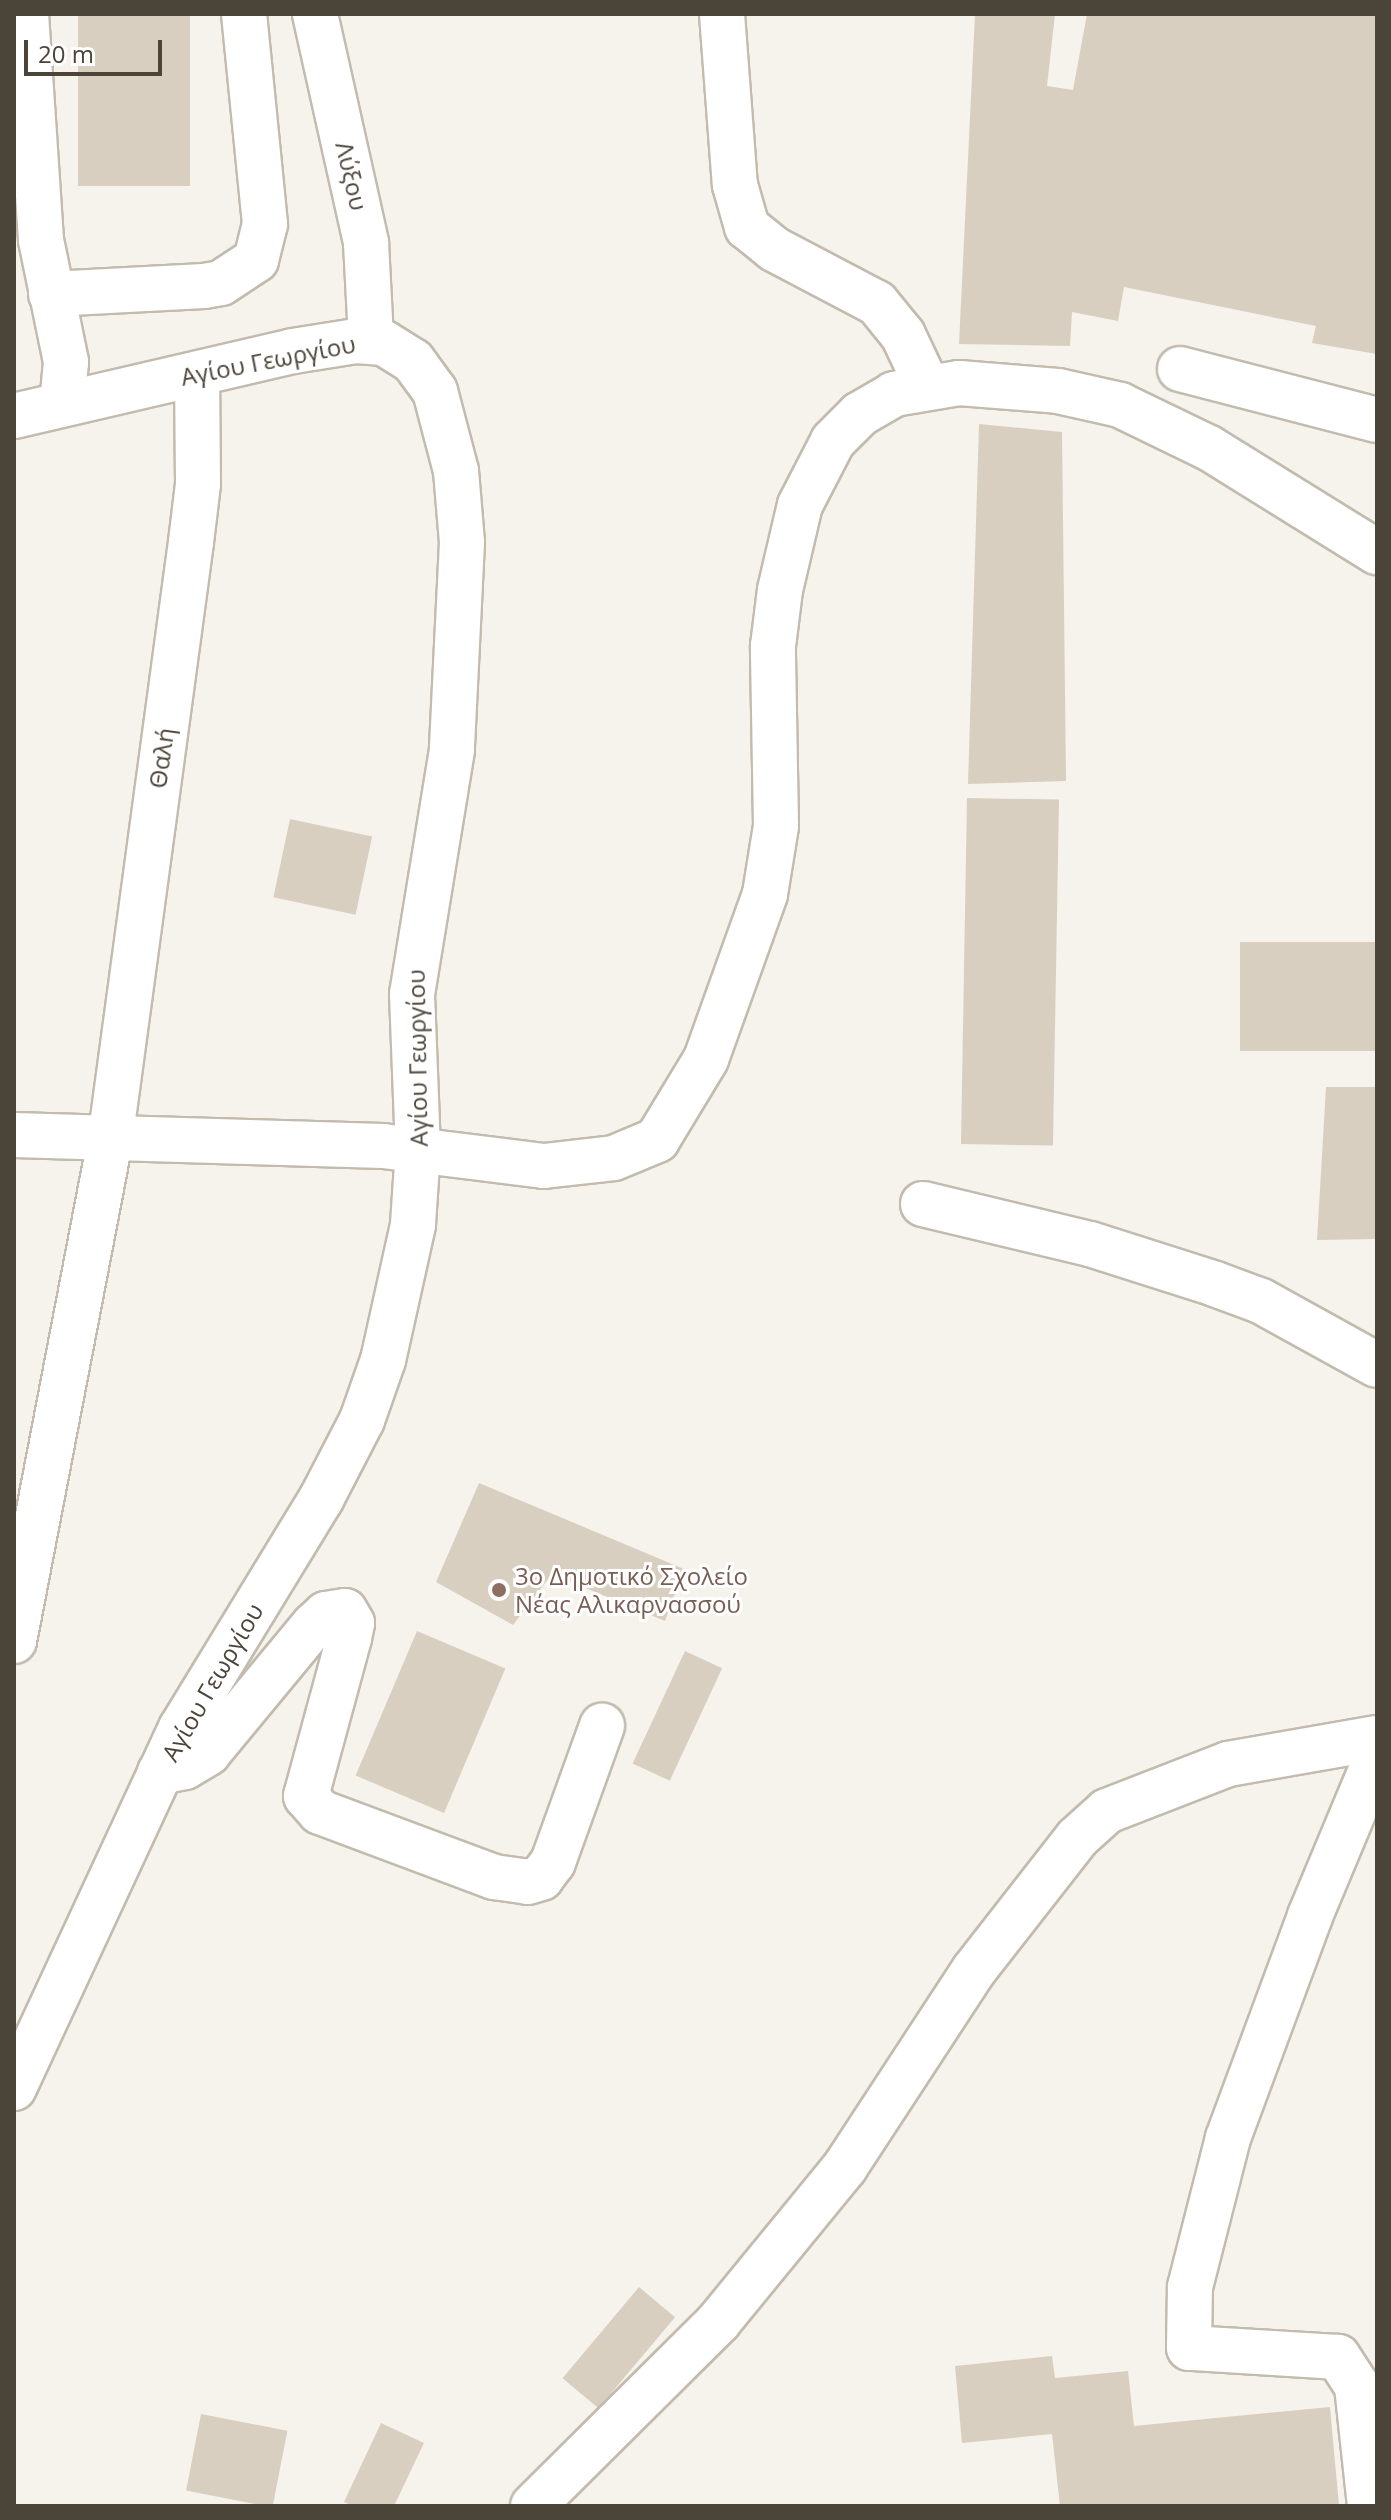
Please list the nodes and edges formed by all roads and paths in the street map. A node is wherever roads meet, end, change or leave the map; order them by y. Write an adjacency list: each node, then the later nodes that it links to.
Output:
1 (26, 14): 5 (street)
2 (244, 14): 5 (street)
3 (315, 14): 6 (street, Λύξου)
4 (722, 14): 9 (street)
5 (51, 294): 10 (street)
6 (371, 340): 8 (street, Αγίου Γεωργίου); 16 (street, Αγίου Γεωργίου)
7 (1180, 369): 12 (street)
8 (197, 374): 10 (street, Αγίου Γεωργίου); 15 (street, Θαλή)
9 (927, 386): 13 (street); 16 (street)
10 (62, 404): 11 (street, Αγίου Γεωργίου)
11 (14, 416)
12 (1377, 420)
13 (1377, 552)
14 (14, 1135): 15 (street)
15 (110, 1141): 16 (street); 19 (street, Θαλή)
16 (418, 1149): 23 (street, Αγίου Γεωργίου)
17 (923, 1204): 18 (street)
18 (1377, 1365)
19 (14, 1641)
20 (602, 1726): 23 (street)
21 (1377, 1738): 25 (street)
22 (1377, 1756): 26 (street)
23 (160, 1772): 24 (street, Αγίου Γεωργίου)
24 (14, 2088)
25 (533, 2506)
26 (1370, 2506)

